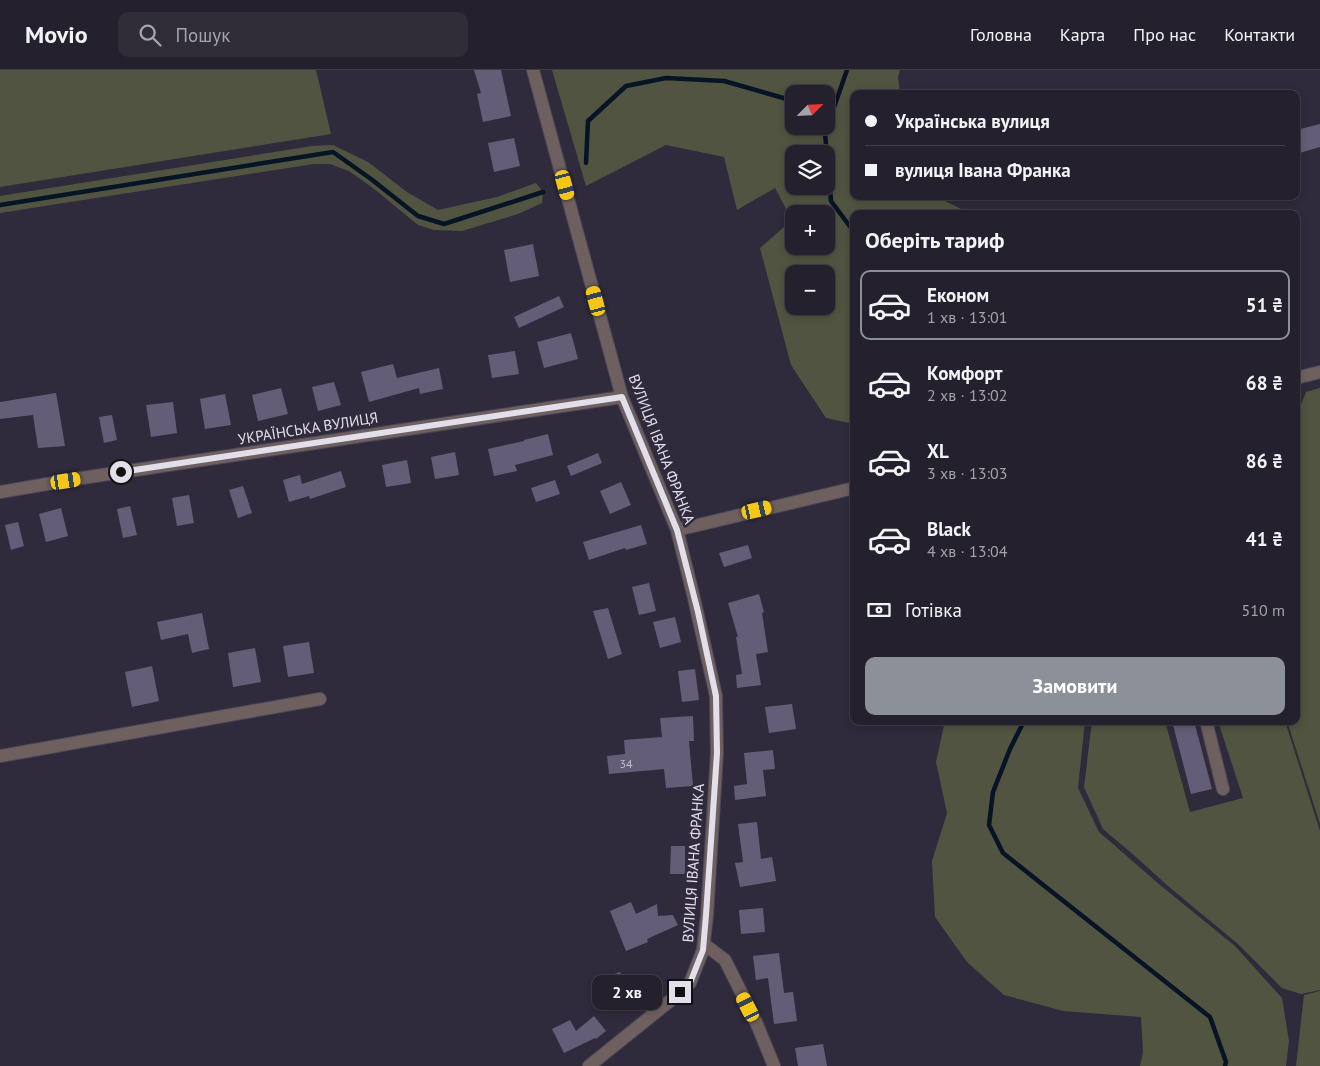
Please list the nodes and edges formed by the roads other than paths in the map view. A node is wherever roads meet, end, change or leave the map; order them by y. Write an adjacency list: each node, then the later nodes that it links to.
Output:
1 (533, 70): 4 (street, ВУЛИЦЯ ІВАНА ФРАНКА)
2 (1320, 372): 3 (street)
3 (1300, 377)
4 (622, 397): 6 (street, УКРАЇНСЬКА ВУЛИЦЯ); 7 (street, ВУЛИЦЯ ІВАНА ФРАНКА)
5 (850, 489): 7 (street)
6 (0, 492)
7 (677, 530): 12 (street, ВУЛИЦЯ ІВАНА ФРАНКА)
8 (320, 699): 10 (street)
9 (1207, 725): 11 (street)
10 (0, 756)
11 (1223, 789)
12 (704, 944): 13 (street, ВУЛИЦЯ ІВАНА ФРАНКА); 14 (street)
13 (589, 1066)
14 (774, 1066)

